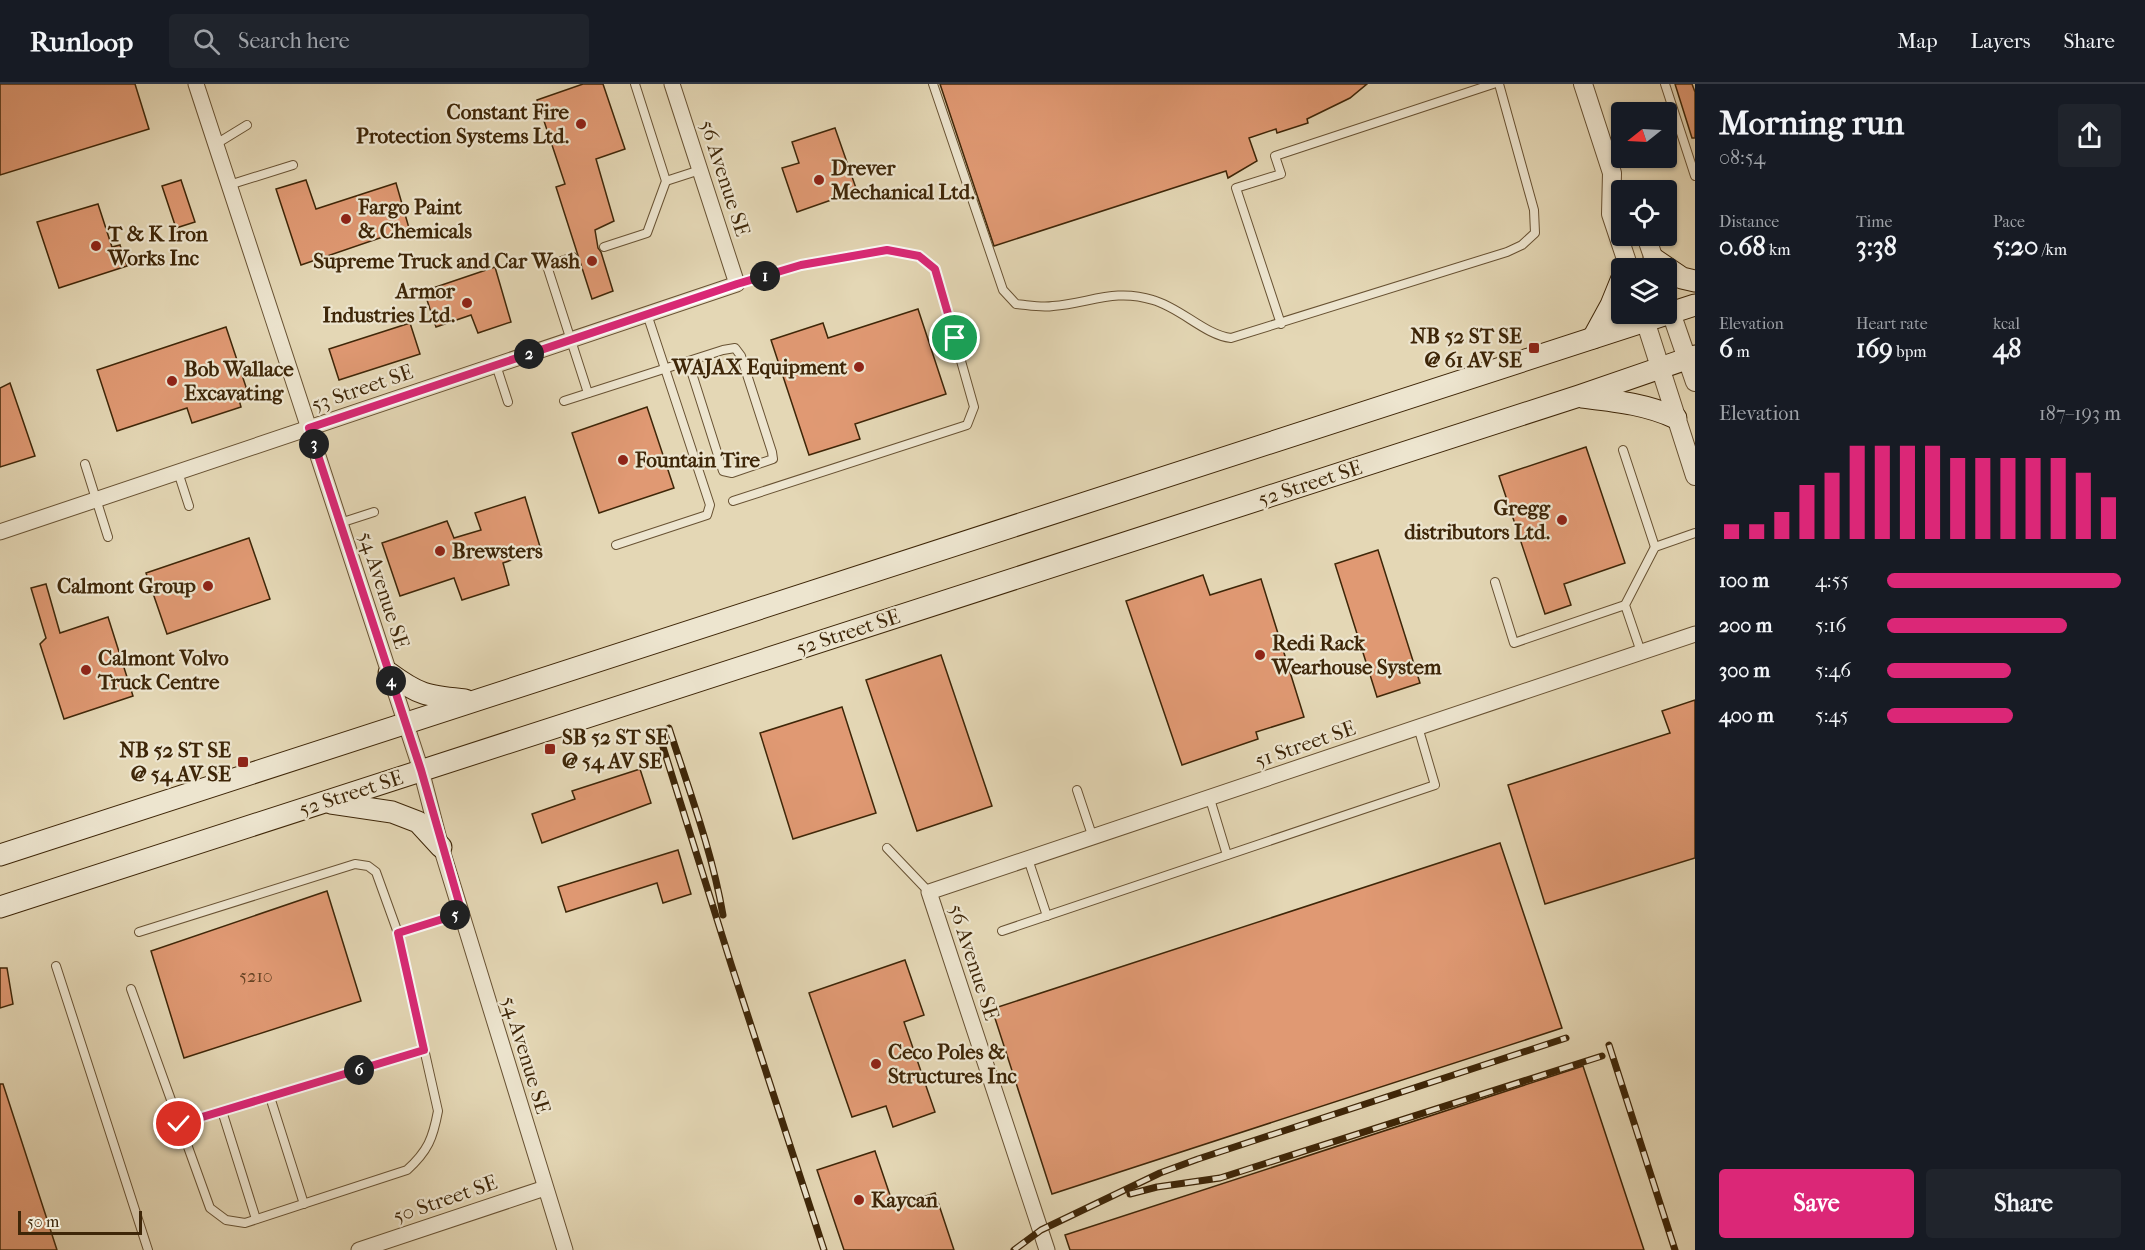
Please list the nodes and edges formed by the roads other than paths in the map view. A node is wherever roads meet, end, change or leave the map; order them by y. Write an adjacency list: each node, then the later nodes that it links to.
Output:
1 (196, 84): 10 (street, 54 Avenue SE)
2 (635, 84): 17 (lane)
3 (672, 84): 13 (street, 56 Avenue SE)
4 (933, 84): 29 (lane)
5 (1493, 84): 29 (lane)
6 (1499, 84): 29 (lane)
7 (1583, 84): 14 (street)
8 (1665, 84): 11 (lane)
9 (247, 125): 10 (lane)
10 (216, 144): 18 (street, 54 Avenue SE)
11 (1692, 155): 15 (lane)
12 (293, 165): 18 (lane)
13 (700, 170): 17 (lane); 24 (street, 56 Avenue SE)
14 (1611, 173): 16 (street); 21 (street)
15 (1695, 176)
16 (1617, 180)
17 (666, 181): 19 (lane)
18 (229, 185): 46 (street, 54 Avenue SE)
19 (604, 247)
20 (573, 257): 34 (lane)
21 (1623, 258)
22 (1677, 275): 23 (main road)
23 (1695, 280)
24 (737, 284): 28 (street, 53 Street SE); 52 (lane)
25 (1611, 305): 33 (main road)
26 (1695, 305): 27 (main road)
27 (1677, 306)
28 (647, 314): 34 (street, 53 Street SE); 39 (lane)
29 (1281, 324)
30 (1627, 324): 33 (main road)
31 (1646, 324): 38 (street)
32 (1677, 324): 35 (street)
33 (1593, 338): 66 (main road)
34 (571, 340): 37 (street, 53 Street SE); 41 (lane)
35 (1691, 357): 38 (main road, 52 Street SE); 40 (street)
36 (688, 361): 36 (lane); 39 (lane)
37 (496, 365): 44 (lane); 46 (street, 53 Street SE)
38 (1660, 368): 42 (main road, 52 Street SE); 45 (street)
39 (664, 369): 41 (lane); 59 (lane)
40 (1695, 382)
41 (588, 393): 43 (lane)
42 (1579, 396): 45 (main road); 69 (main road, 52 Street SE)
43 (564, 401)
44 (508, 402)
45 (1676, 418): 50 (street)
46 (309, 428): 49 (street, 53 Street SE); 55 (street, 54 Avenue SE)
47 (1623, 450): 60 (lane)
48 (84, 464): 51 (lane)
49 (178, 472): 51 (street, 53 Street SE); 53 (lane)
50 (1695, 476)
51 (96, 500): 56 (street, 53 Street SE); 58 (lane)
52 (733, 501)
53 (189, 506)
54 (374, 512): 55 (lane)
55 (340, 523): 65 (street, 54 Avenue SE)
56 (0, 532)
57 (1695, 533): 60 (lane)
58 (108, 537)
59 (616, 545)
60 (1655, 547): 62 (lane)
61 (1495, 582): 62 (lane)
62 (1625, 605): 64 (lane)
63 (1695, 634): 64 (street, 51 Street SE)
64 (1641, 652): 68 (street, 51 Street SE)
65 (389, 673): 66 (main road); 67 (street, 54 Avenue SE)
66 (474, 701): 67 (main road)
67 (405, 723): 69 (street, 54 Avenue SE); 76 (main road)
68 (1418, 727): 71 (street, 51 Street SE); 77 (lane)
69 (421, 770): 72 (main road, 52 Street SE); 74 (street, 54 Avenue SE)
70 (1077, 790): 73 (lane)
71 (1210, 799): 73 (street, 51 Street SE); 77 (lane)
72 (324, 802): 74 (main road); 80 (main road, 52 Street SE)
73 (1093, 838): 78 (street, 51 Street SE)
74 (441, 847): 81 (street, 54 Avenue SE)
75 (887, 848): 79 (lane)
76 (0, 855)
77 (1227, 855): 82 (lane)
78 (1028, 859): 79 (street, 51 Street SE); 82 (lane)
79 (929, 892): 98 (street, 56 Avenue SE)
80 (0, 907)
81 (462, 913): 85 (lane); 92 (street, 54 Avenue SE)
82 (1047, 916): 83 (lane)
83 (1002, 931)
84 (139, 932): 85 (lane)
85 (398, 933): 88 (lane)
86 (56, 966): 95 (lane)
87 (131, 989): 91 (lane)
88 (424, 1050): 89 (lane); 93 (lane)
89 (270, 1096): 90 (lane); 93 (lane)
90 (222, 1111): 91 (lane); 94 (lane)
91 (179, 1124): 94 (lane)
92 (544, 1188): 96 (street, 50 Street SE); 97 (street, 54 Avenue SE)
93 (304, 1204): 94 (lane)
94 (256, 1219)
95 (148, 1250)
96 (359, 1250)
97 (565, 1250)
98 (1047, 1250)

